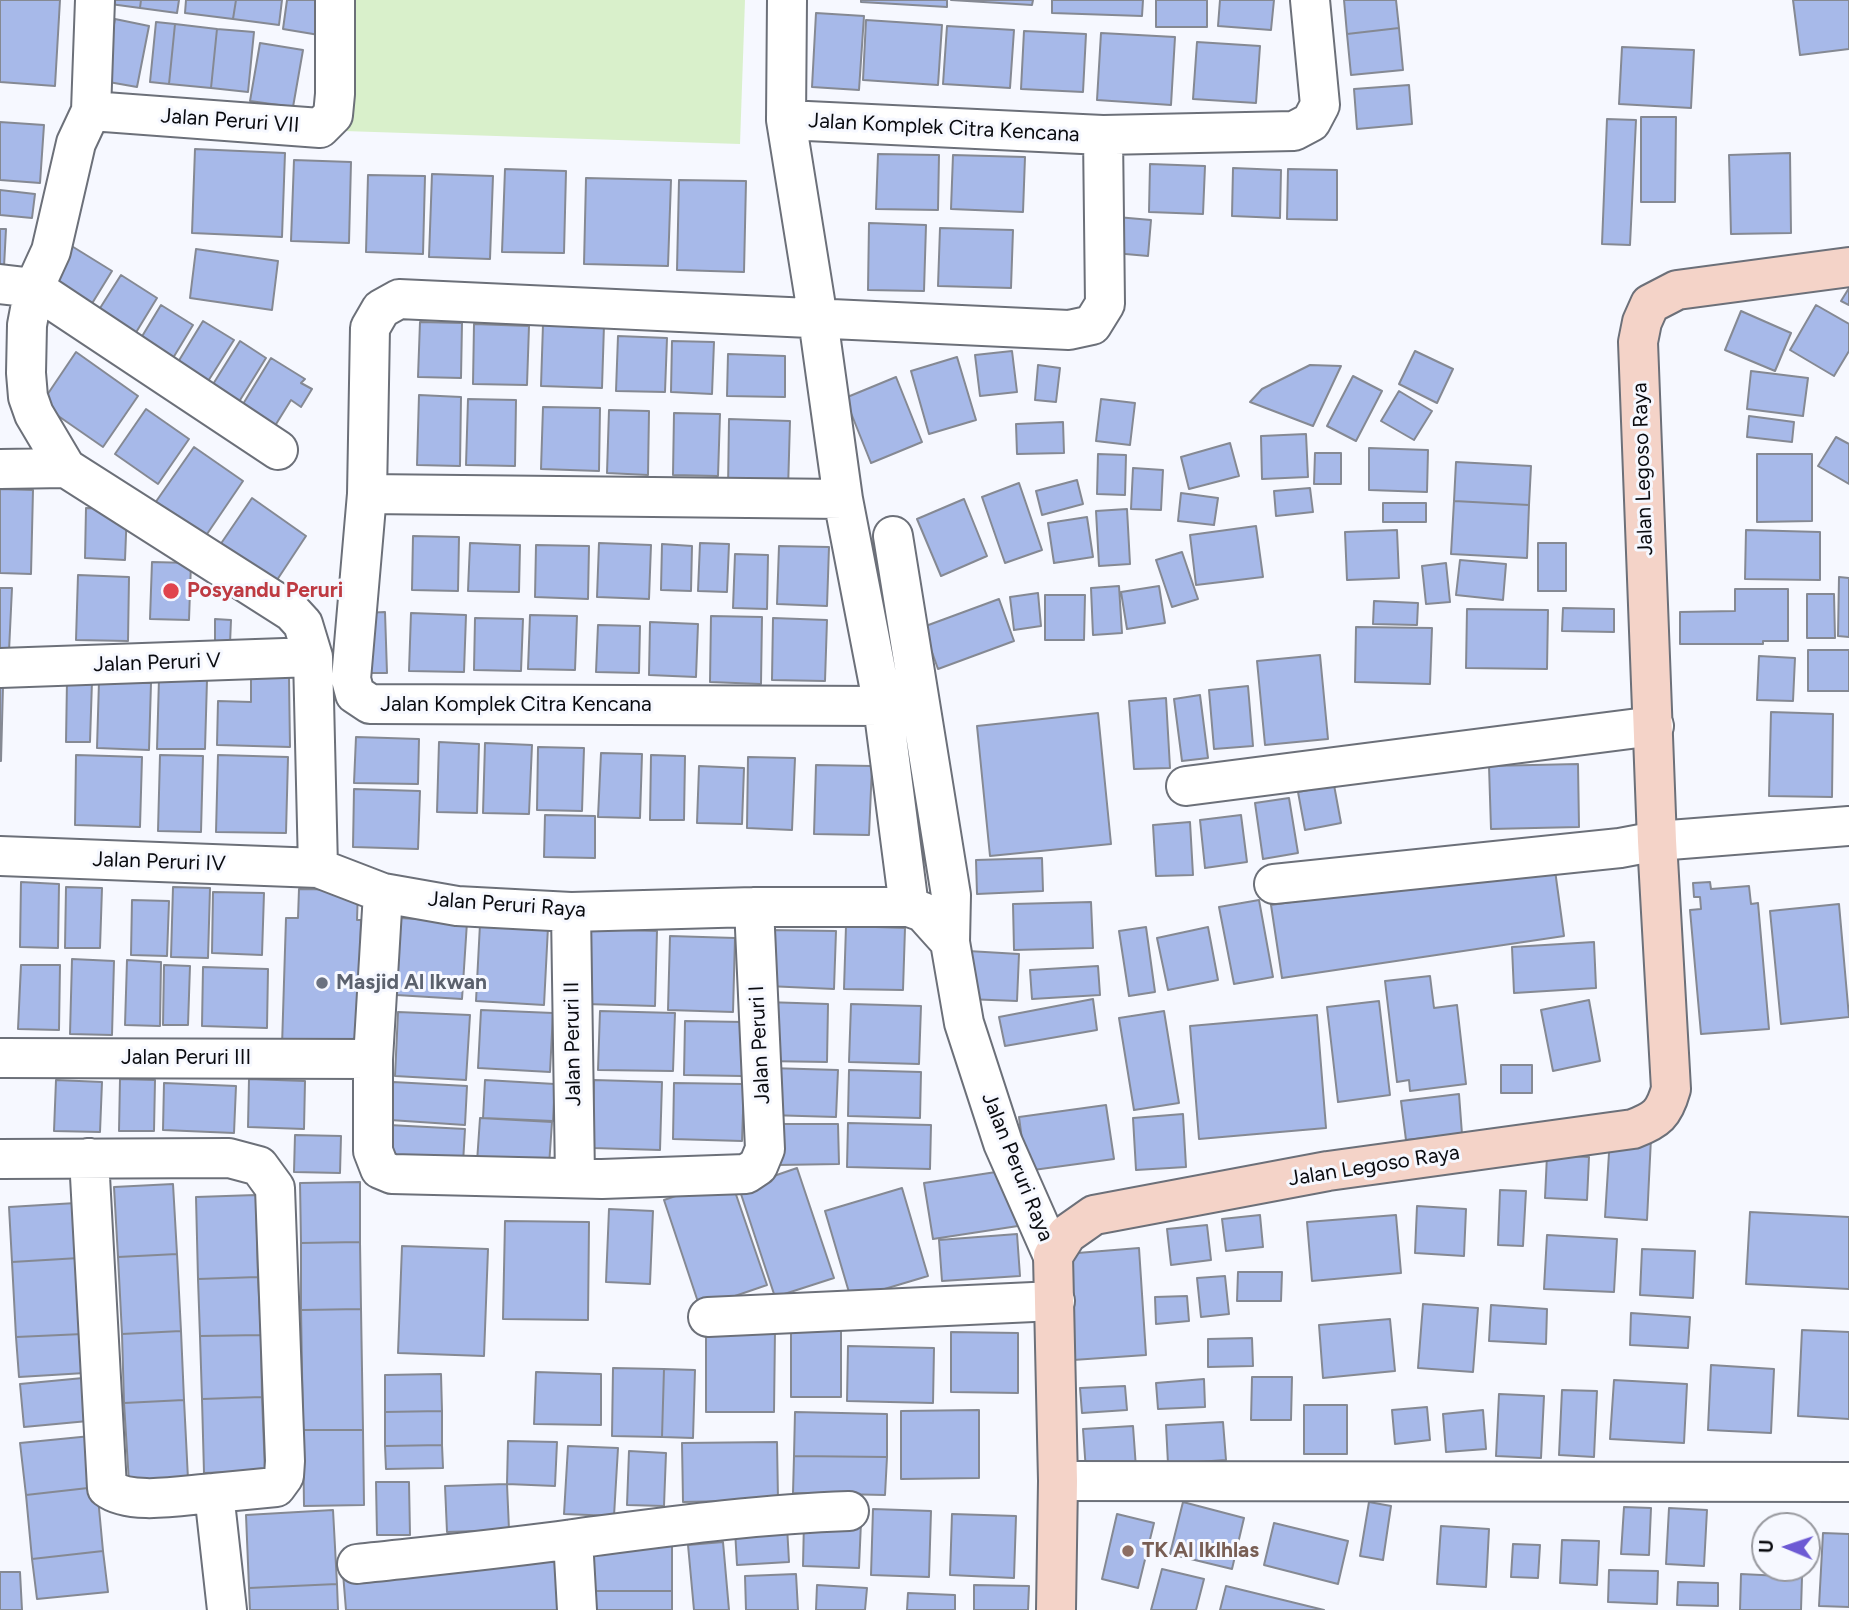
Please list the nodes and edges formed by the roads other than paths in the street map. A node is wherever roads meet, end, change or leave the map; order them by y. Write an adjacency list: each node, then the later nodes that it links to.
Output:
1 (95, 0): 5 (street)
2 (335, 0): 5 (street, Jalan Peruri VII)
3 (787, 0): 6 (street, Jalan Komplek Citra Kencana)
4 (1310, 0): 7 (street, Jalan Komplek Citra Kencana)
5 (91, 111): 9 (street)
6 (786, 120): 7 (street, Jalan Komplek Citra Kencana); 10 (street, Jalan Komplek Citra Kencana)
7 (1103, 135): 10 (street, Jalan Komplek Citra Kencana)
8 (1849, 267): 20 (street, Jalan Legoso Raya)
9 (17, 286): 11 (street); 12 (street)
10 (818, 319): 14 (street, Jalan Komplek Citra Kencana); 15 (street, Jalan Komplek Citra Kencana)
11 (278, 450)
12 (66, 468): 13 (street); 17 (street)
13 (0, 469)
14 (367, 494): 15 (street); 19 (street, Jalan Komplek Citra Kencana)
15 (843, 499): 19 (street, Jalan Komplek Citra Kencana)
16 (893, 536): 31 (street, Jalan Peruri Raya)
17 (313, 657): 18 (street, Jalan Peruri V); 25 (street)
18 (0, 668)
19 (883, 706): 29 (street, Jalan Komplek Citra Kencana)
20 (1654, 726): 21 (street); 23 (street, Jalan Legoso Raya)
21 (1186, 786)
22 (1849, 826): 23 (street)
23 (1657, 841): 26 (street); 37 (street, Jalan Legoso Raya)
24 (0, 856): 25 (street, Jalan Peruri IV)
25 (318, 868): 27 (street, Jalan Peruri Raya)
26 (1274, 884)
27 (383, 893): 30 (street, Jalan Peruri Raya); 33 (street)
28 (754, 907): 29 (street, Jalan Peruri Raya); 30 (street, Jalan Peruri Raya); 36 (street, Jalan Peruri I)
29 (909, 907): 31 (street)
30 (571, 912): 36 (street, Jalan Peruri II)
31 (950, 942): 37 (street, Jalan Peruri Raya)
32 (0, 1058): 33 (street, Jalan Peruri III)
33 (373, 1059): 36 (street)
34 (89, 1158): 35 (street); 42 (street); 42 (street)
35 (0, 1159)
36 (575, 1177)
37 (1053, 1256): 38 (street)
38 (1055, 1301): 39 (street); 40 (street)
39 (708, 1317)
40 (1058, 1481): 41 (street); 48 (street)
41 (1849, 1482)
42 (214, 1493): 46 (street)
43 (849, 1511): 44 (street)
44 (573, 1539): 45 (street); 47 (street)
45 (357, 1564)
46 (227, 1610)
47 (577, 1610)
48 (1056, 1610)

